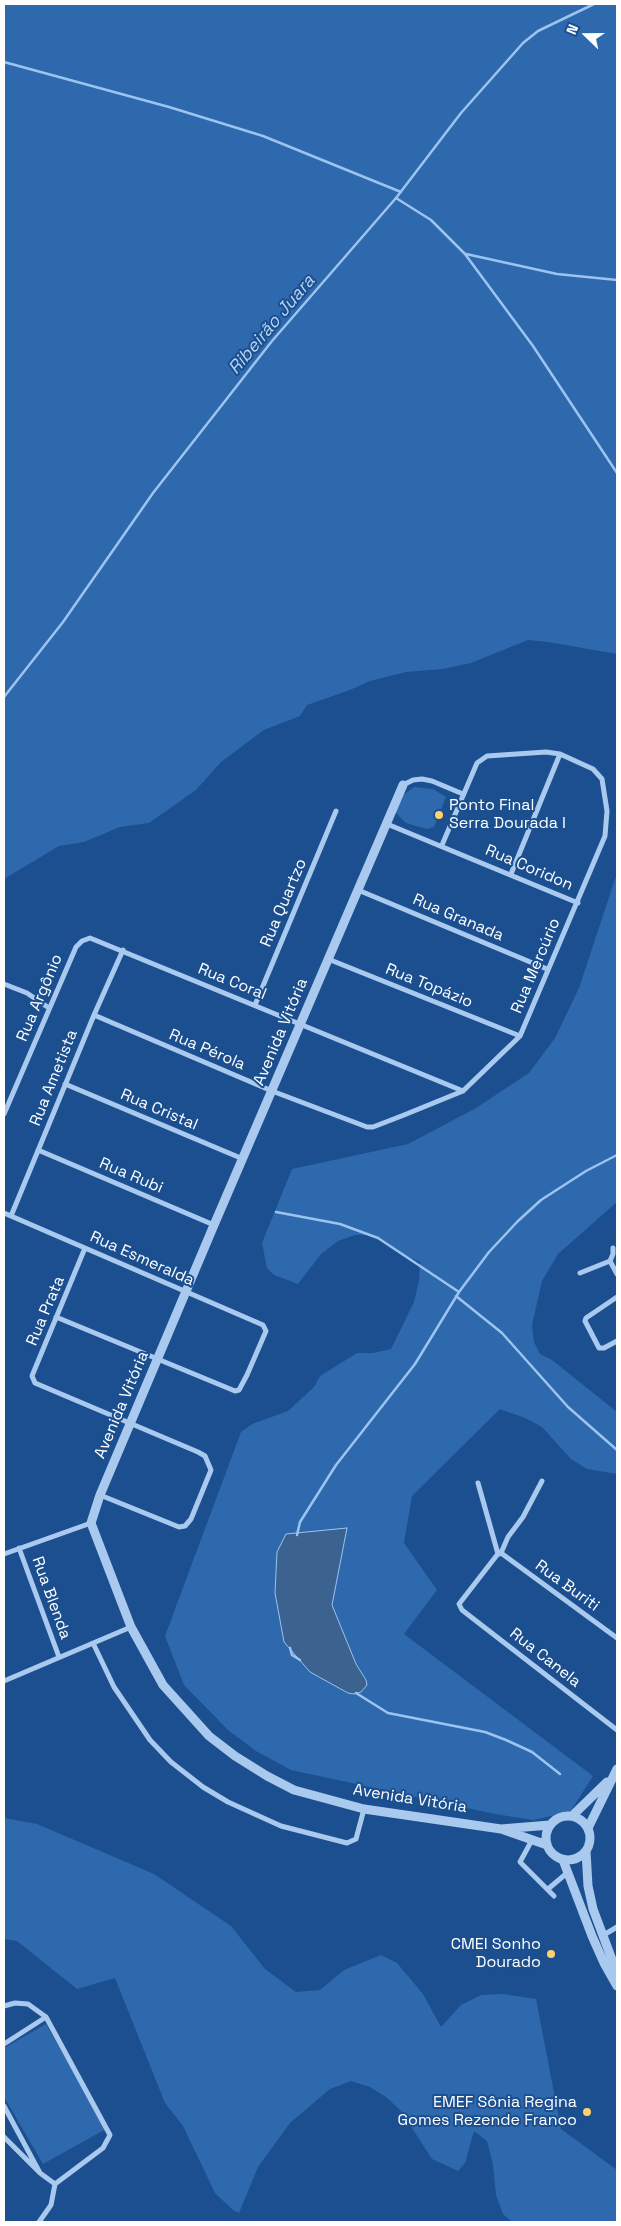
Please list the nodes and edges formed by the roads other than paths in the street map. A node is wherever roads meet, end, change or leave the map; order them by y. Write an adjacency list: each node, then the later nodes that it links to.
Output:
1 (560, 754): 3 (street); 7 (street); 9 (street, Rua Mercúrio)
2 (403, 785): 3 (street); 5 (street, Avenida Vitória)
3 (463, 794): 6 (street)
4 (336, 811): 15 (street, Rua Quartzo)
5 (387, 824): 6 (street, Rua Coridon); 8 (street, Avenida Vitória)
6 (442, 845): 7 (street, Rua Coridon)
7 (511, 874): 9 (street, Rua Coridon)
8 (358, 890): 12 (street, Avenida Vitória); 13 (street, Rua Granada)
9 (578, 903): 13 (street, Rua Mercúrio)
10 (76, 947): 11 (street, Rua Coral); 16 (street, Rua Argônio)
11 (123, 950): 15 (street, Rua Coral); 17 (street, Rua Ametista)
12 (328, 959): 18 (street, Avenida Vitória); 19 (street, Rua Topázio)
13 (548, 969): 19 (street, Rua Mercúrio)
14 (4, 984): 16 (street)
15 (255, 1005): 18 (street, Rua Coral)
16 (49, 1008): 23 (street, Rua Argônio)
17 (94, 1015): 20 (street, Rua Ametista); 21 (street, Rua Pérola)
18 (301, 1024): 21 (street, Avenida Vitória); 22 (street, Rua Coral)
19 (520, 1036): 22 (street, Rua Mercúrio)
20 (65, 1084): 25 (street, Rua Ametista); 26 (street, Rua Cristal)
21 (272, 1091): 24 (street, Rua Pérola); 26 (street, Avenida Vitória)
22 (463, 1091): 24 (street, Rua Mercúrio)
23 (4, 1114)
24 (367, 1127)
25 (38, 1150): 28 (street, Rua Ametista); 29 (street, Rua Rubi)
26 (243, 1159): 29 (street, Avenida Vitória)
27 (4, 1213): 28 (street)
28 (11, 1216): 30 (street, Rua Esmeralda)
29 (214, 1225): 35 (street, Avenida Vitória)
30 (85, 1248): 35 (street, Rua Esmeralda); 37 (street, Rua Prata)
31 (613, 1248): 32 (street)
32 (610, 1261): 33 (street); 34 (street)
33 (580, 1273)
34 (617, 1274)
35 (186, 1292): 39 (street, Avenida Vitória); 39 (street, Rua Esmeralda)
36 (617, 1297): 38 (street)
37 (56, 1316): 39 (street); 40 (street, Rua Prata)
38 (617, 1340)
39 (158, 1358): 40 (street, Avenida Vitória)
40 (130, 1425): 43 (street, Avenida Vitória); 43 (street)
41 (542, 1480): 47 (street)
42 (478, 1483): 47 (street)
43 (100, 1495): 44 (street, Avenida Vitória)
44 (91, 1523): 45 (street); 48 (street, Avenida Vitória)
45 (19, 1548): 46 (street); 51 (street, Rua Blenda)
46 (4, 1554)
47 (500, 1554): 49 (street, Rua Buriti); 53 (street, Rua Canela)
48 (131, 1627): 50 (street); 55 (street, Avenida Vitória)
49 (617, 1638)
50 (93, 1643): 51 (street); 55 (street)
51 (59, 1657): 52 (street)
52 (4, 1681)
53 (617, 1730)
54 (615, 1773): 56 (street); 58 (street)
55 (364, 1810): 59 (street, Avenida Vitória)
56 (572, 1816): 57 (street); 58 (street)
57 (550, 1825): 59 (street, Avenida Vitória); 61 (street)
58 (588, 1828): 62 (street)
59 (501, 1829): 60 (street, Avenida Vitória)
60 (532, 1840): 61 (street, Avenida Vitória); 65 (street)
61 (547, 1845): 63 (street)
62 (586, 1851): 63 (street); 68 (street)
63 (563, 1860): 64 (street)
64 (567, 1873): 65 (street); 70 (street)
65 (548, 1889): 66 (street)
66 (554, 1896)
67 (617, 1927): 68 (street)
68 (602, 1937): 69 (street)
69 (617, 1973)
70 (617, 1986)
71 (4, 2006): 72 (street)
72 (46, 2017): 73 (street); 77 (street)
73 (4, 2044)
74 (4, 2106): 76 (street)
75 (4, 2137): 76 (street)
76 (40, 2173): 77 (street)
77 (56, 2184): 78 (street)
78 (39, 2222)

